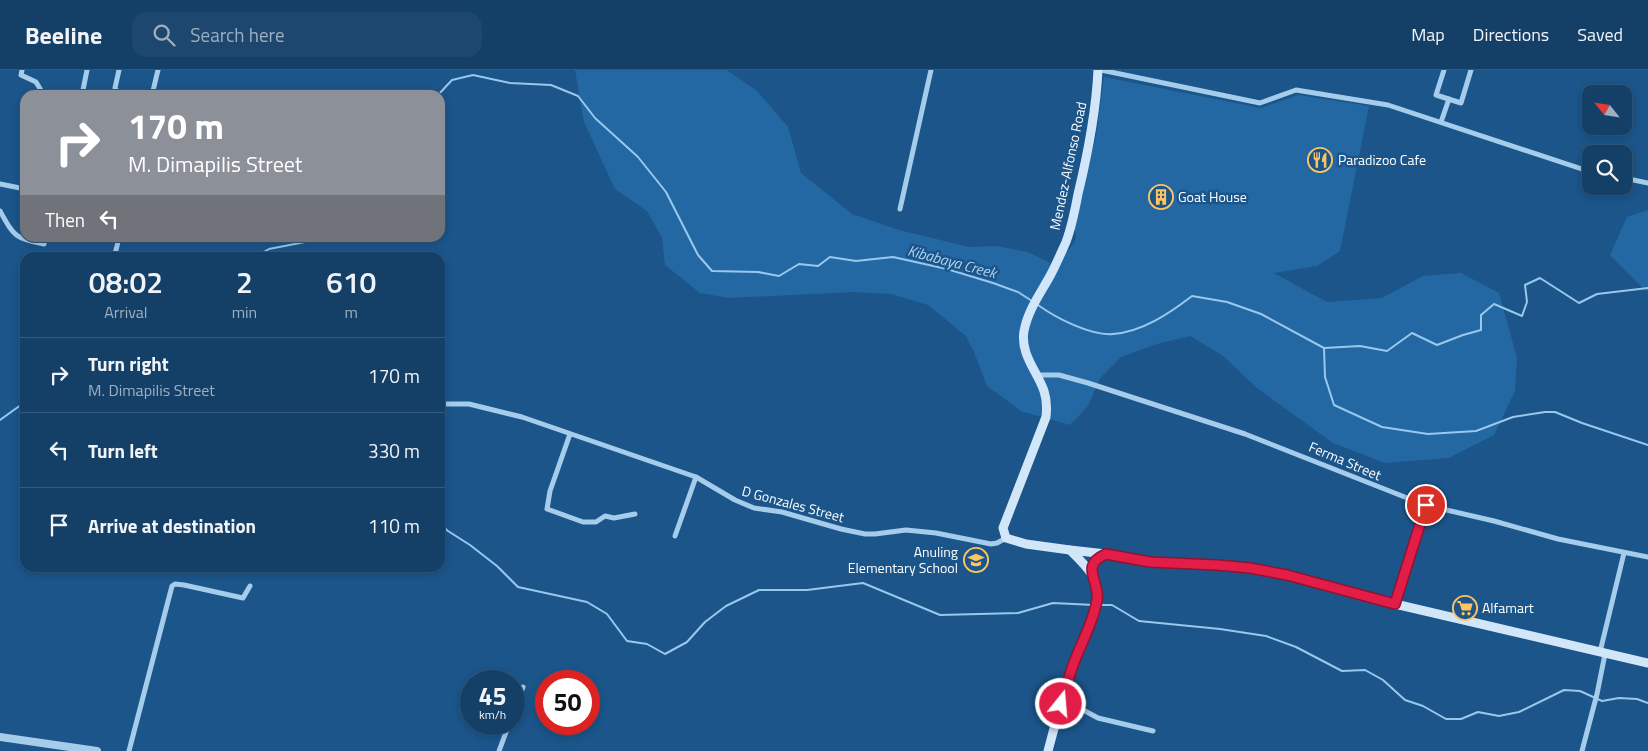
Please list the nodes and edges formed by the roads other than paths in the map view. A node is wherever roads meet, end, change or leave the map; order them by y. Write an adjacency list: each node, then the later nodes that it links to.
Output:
1 (22, 70): 9 (street)
2 (87, 70): 10 (street)
3 (118, 70): 11 (street)
4 (158, 70): 12 (street)
5 (930, 70): 20 (street)
6 (1100, 70): 14 (street); 25 (main road, Mendez-Alfonso Road)
7 (1444, 70): 13 (street)
8 (1472, 70): 13 (street)
9 (41, 90)
10 (83, 90)
11 (116, 90)
12 (153, 90)
13 (1449, 99): 14 (street)
14 (1441, 122): 15 (street)
15 (1582, 169)
16 (1632, 180): 17 (street)
17 (1648, 183)
18 (0, 184): 19 (street)
19 (20, 188)
20 (900, 209)
21 (0, 211): 22 (street)
22 (20, 238)
23 (33, 242): 24 (street)
24 (44, 242)
25 (1036, 375): 29 (street, Ferma Street); 32 (main road, Mendez-Alfonso Road)
26 (445, 404): 27 (street, D Gonzales Street)
27 (570, 434): 28 (street, D Gonzales Street); 30 (street)
28 (696, 477): 31 (street); 32 (street, D Gonzales Street)
29 (1426, 505): 34 (street, Ferma Street); 39 (street)
30 (635, 514)
31 (675, 536)
32 (1006, 538): 33 (main road)
33 (1070, 550): 35 (main road); 37 (main road)
34 (1624, 553): 36 (street, Ferma Street); 40 (street)
35 (1106, 554): 37 (main road); 39 (main road)
36 (1648, 557)
37 (1091, 573): 42 (main road)
38 (250, 586): 47 (street)
39 (1395, 604): 40 (main road)
40 (1603, 653): 41 (main road); 50 (street)
41 (1648, 663)
42 (1061, 704): 43 (street); 49 (main road)
43 (1154, 731)
44 (505, 735): 48 (street)
45 (0, 737): 46 (street)
46 (97, 751)
47 (129, 751)
48 (499, 751)
49 (1048, 751)
50 (1582, 751)

